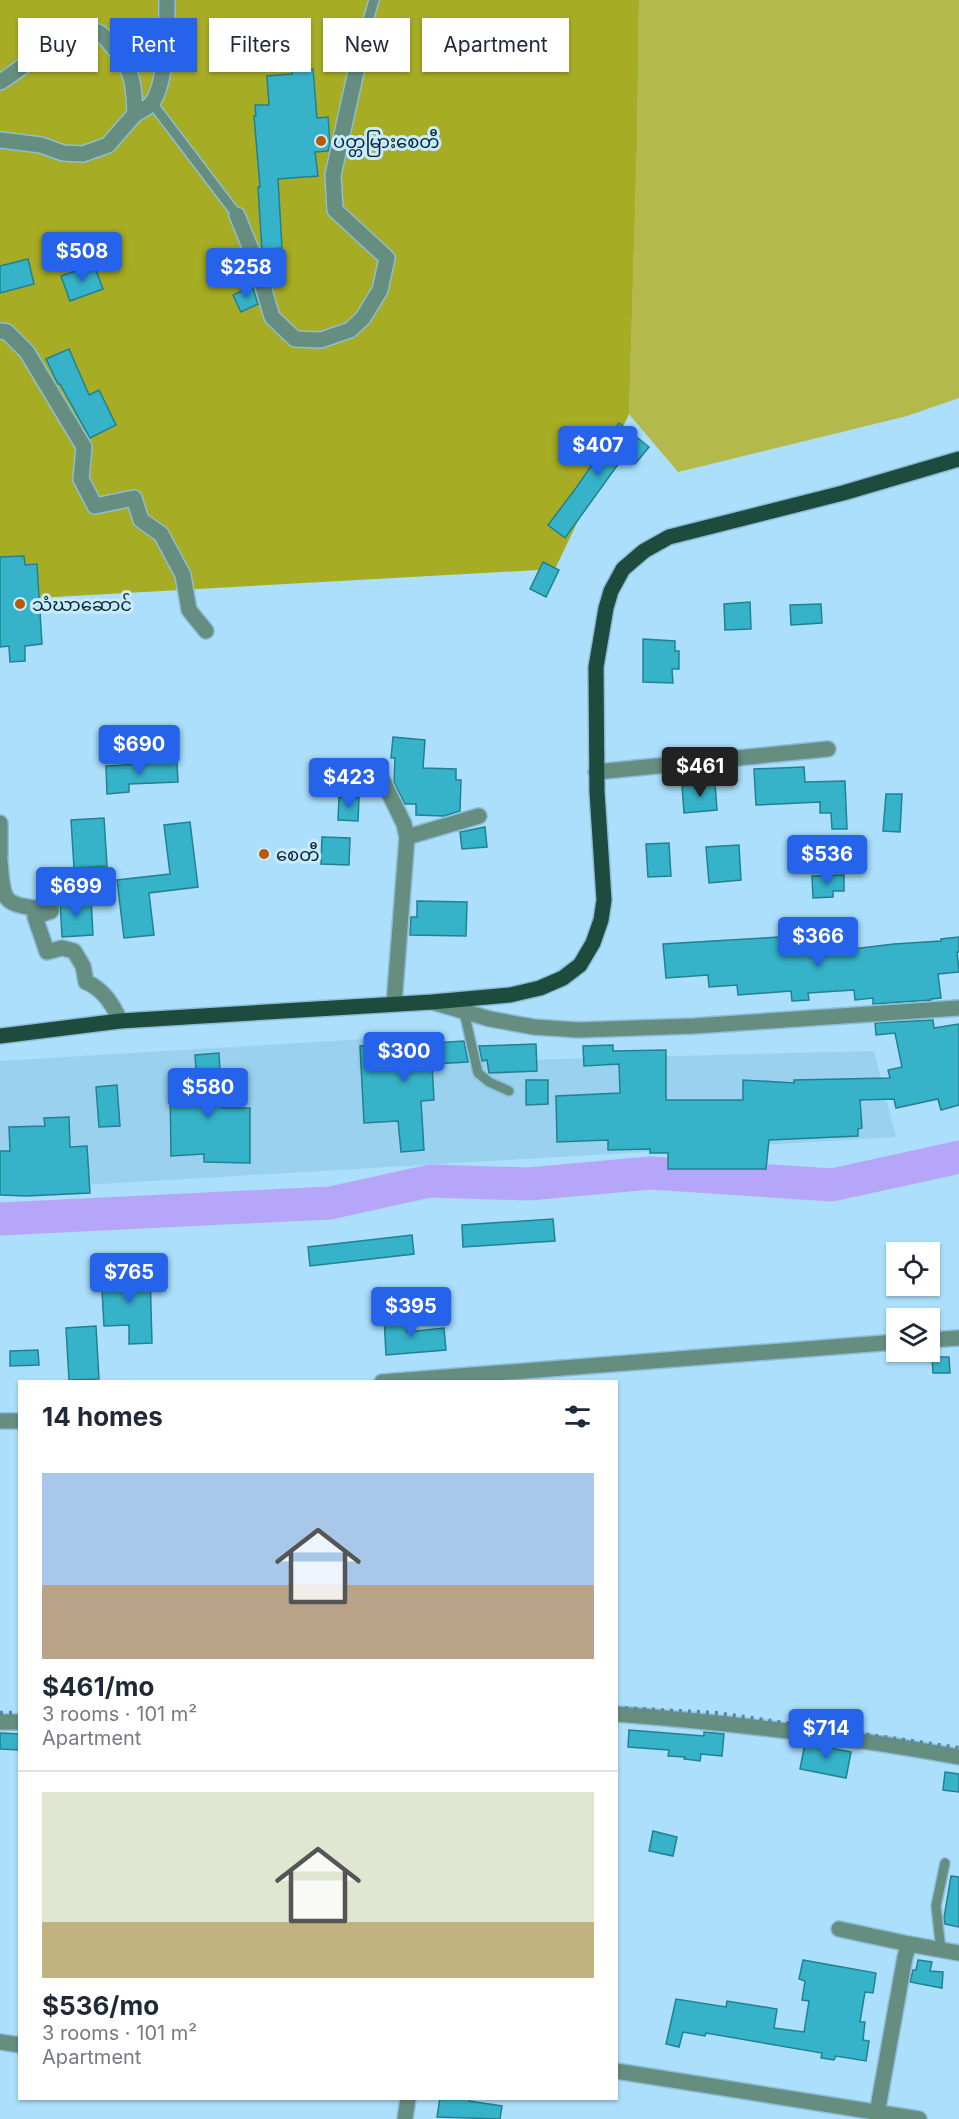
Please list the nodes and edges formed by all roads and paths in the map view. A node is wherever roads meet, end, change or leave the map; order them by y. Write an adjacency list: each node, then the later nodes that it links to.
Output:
1 (167, 0): 6 (street)
2 (374, 0): 3 (lane)
3 (369, 18)
4 (356, 72): 9 (street)
5 (0, 82): 7 (street)
6 (152, 103): 7 (street); 9 (lane)
7 (135, 114): 8 (street)
8 (0, 140)
9 (237, 214)
10 (0, 330): 12 (street)
11 (959, 459): 14 (main road)
12 (206, 631)
13 (828, 749): 14 (street)
14 (596, 772): 21 (main road)
15 (382, 779): 18 (street)
16 (479, 816): 18 (street)
17 (0, 823): 19 (street)
18 (407, 837): 22 (street)
19 (0, 856)
20 (0, 861): 25 (street)
21 (432, 1002): 22 (main road); 24 (street)
22 (394, 1004): 25 (main road)
23 (959, 1008): 24 (street)
24 (464, 1012): 27 (lane)
25 (120, 1021): 26 (main road)
26 (0, 1036)
27 (509, 1091)
28 (959, 1338): 29 (street)
29 (940, 1339)
30 (886, 1343): 31 (street)
31 (408, 1380)
32 (18, 1420): 33 (street)
33 (0, 1421)
34 (618, 1714): 37 (street)
35 (0, 1722): 36 (street)
36 (18, 1722)
37 (959, 1757)
38 (945, 1863): 41 (lane)
39 (839, 1929): 40 (street)
40 (909, 1944): 41 (street); 47 (street)
41 (941, 1950): 42 (street)
42 (959, 1953)
43 (0, 2042): 44 (street)
44 (18, 2045)
45 (618, 2071): 47 (street)
46 (408, 2100): 48 (street)
47 (877, 2116): 49 (street)
48 (405, 2119)
49 (919, 2119)

